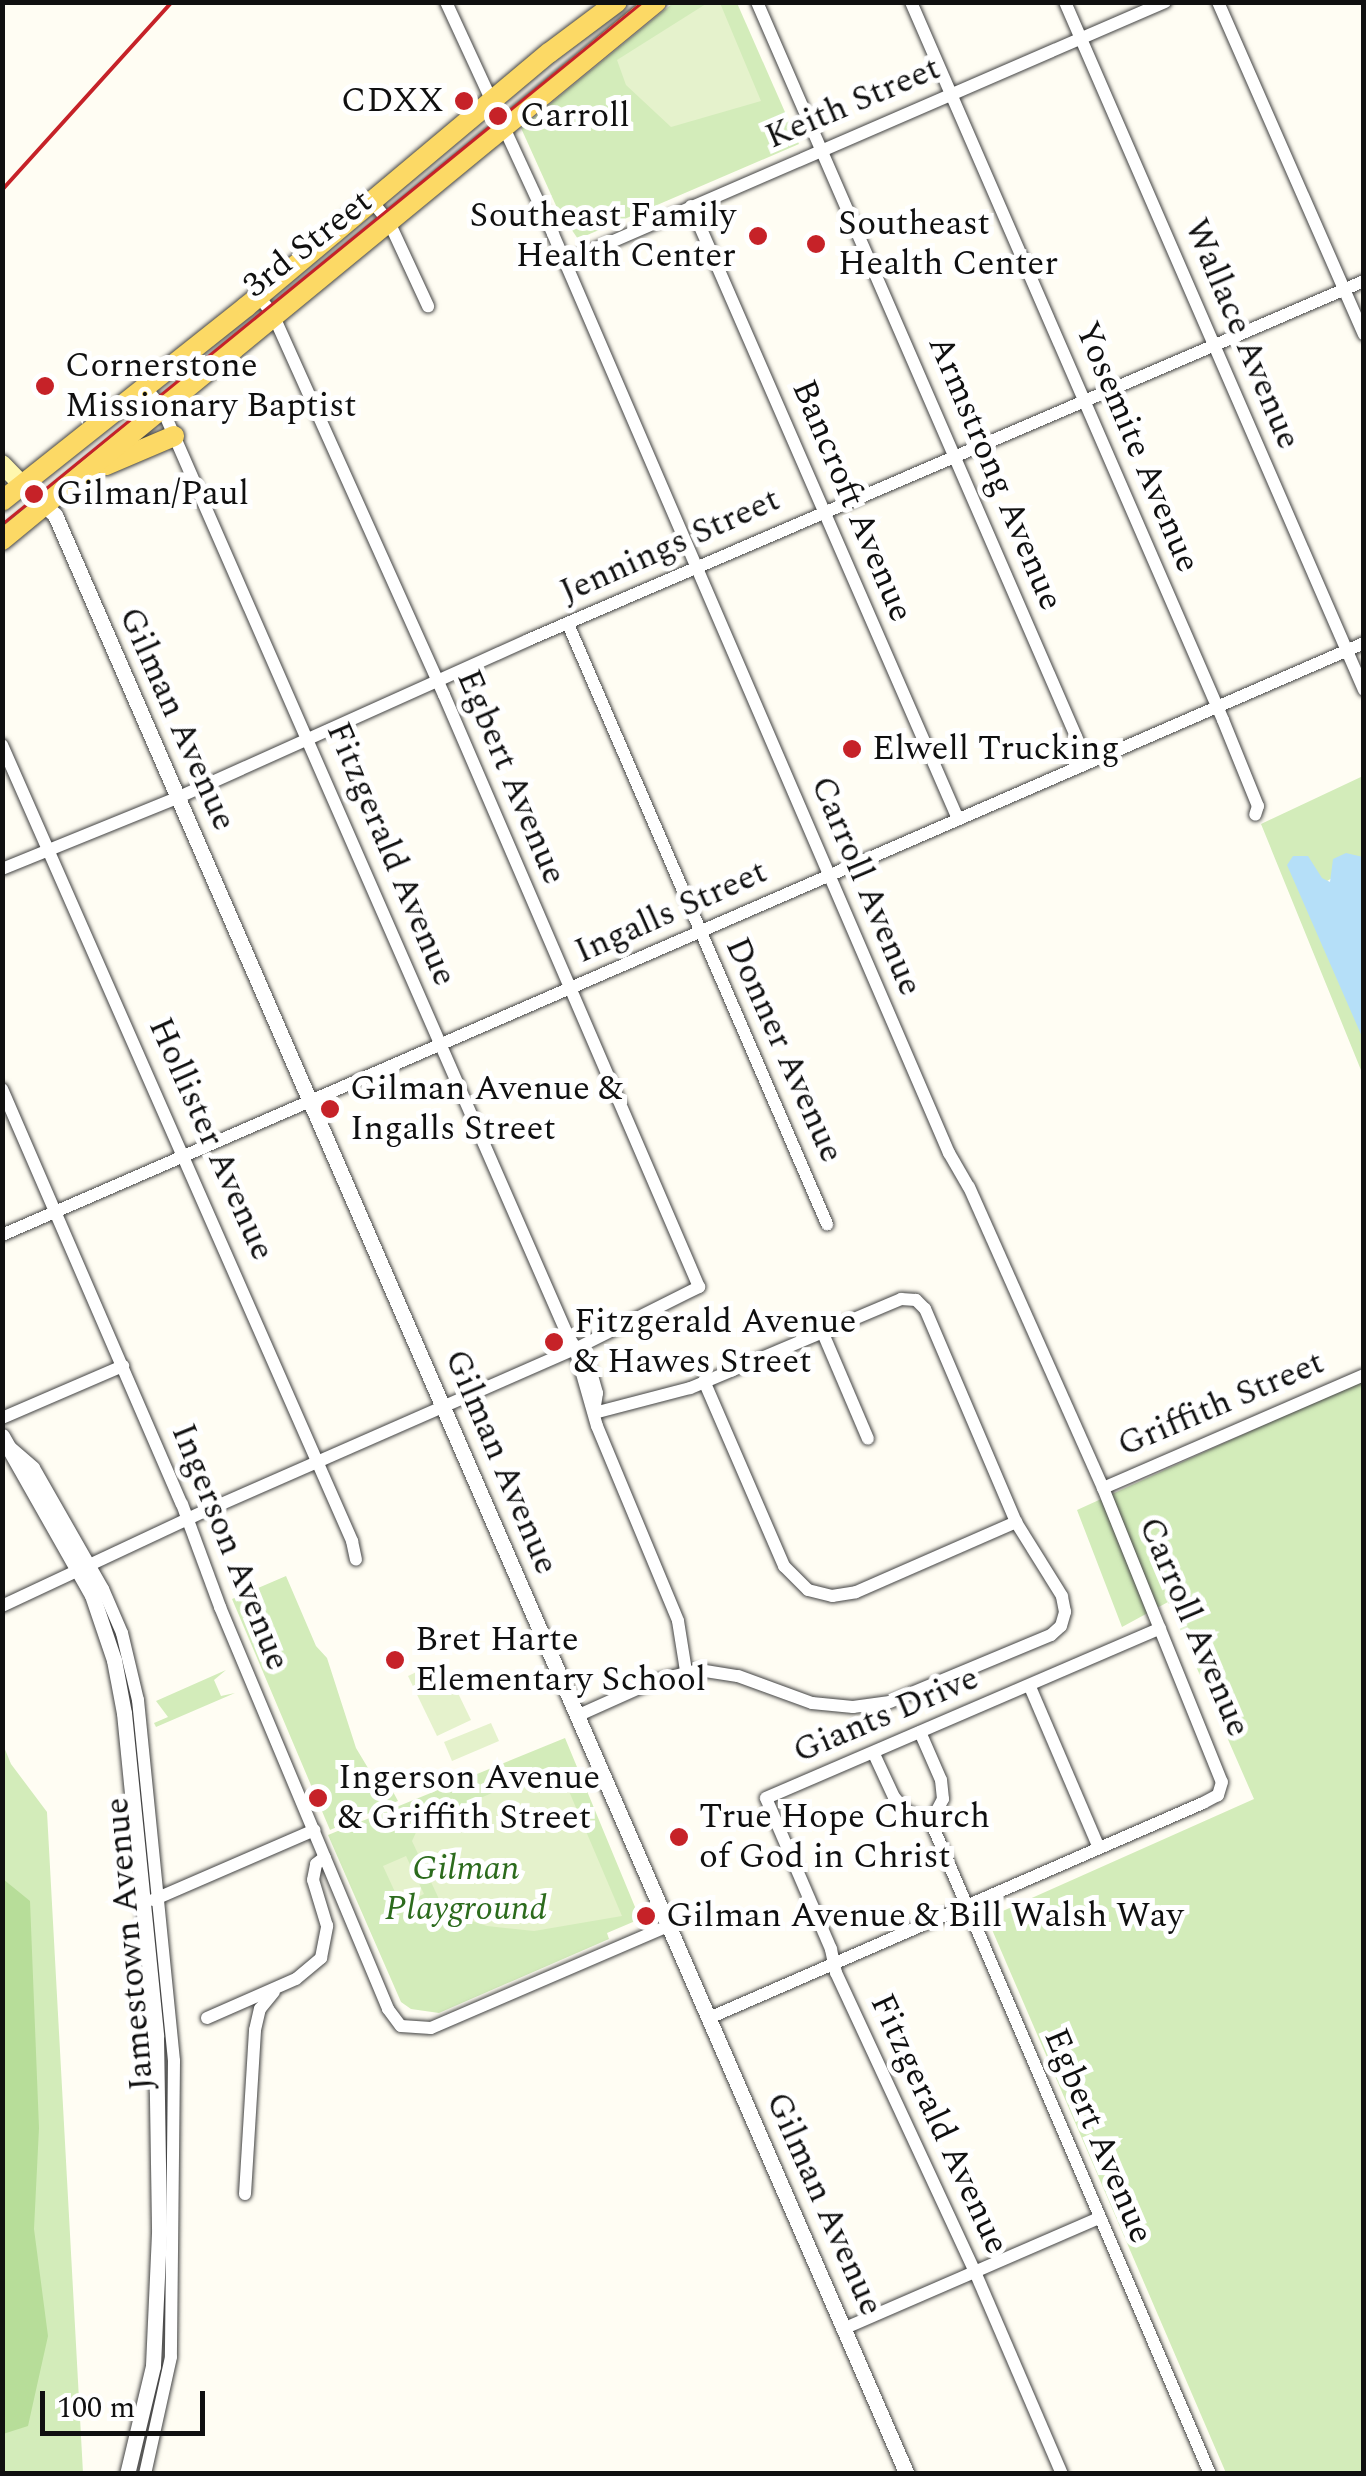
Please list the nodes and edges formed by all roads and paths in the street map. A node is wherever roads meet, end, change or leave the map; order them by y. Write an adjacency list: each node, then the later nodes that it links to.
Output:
1 (446, 2): 12 (street, Carroll Avenue)
2 (656, 2): 9 (main road, 3rd Street)
3 (757, 2): 14 (street, Armstrong Avenue)
4 (911, 2): 11 (street, Yosemite Avenue)
5 (1064, 2): 10 (street, Wallace Avenue)
6 (1165, 2): 10 (street, Keith Street)
7 (1218, 2): 20 (street)
8 (610, 5): 9 (street); 12 (main road, 3rd Street)
9 (624, 31): 13 (main road, 3rd Street)
10 (1080, 37): 11 (street, Keith Street); 25 (street, Wallace Avenue)
11 (950, 94): 14 (street, Keith Street); 27 (street, Yosemite Avenue)
12 (494, 99): 13 (street, Carroll Avenue); 15 (main road, 3rd Street)
13 (506, 129): 17 (main road, 3rd Street); 18 (street, Carroll Avenue)
14 (822, 149): 16 (street, Keith Street); 30 (street, Armstrong Avenue)
15 (371, 200): 17 (street); 21 (main road, 3rd Street)
16 (691, 206): 18 (street, Keith Street); 36 (street, Bancroft Avenue)
17 (389, 222): 22 (street); 23 (main road, 3rd Street)
18 (565, 262): 38 (street, Carroll Avenue)
19 (1364, 281): 20 (street, Jennings Street)
20 (1344, 289): 24 (street); 25 (street, Jennings Street)
21 (258, 296): 23 (street, Egbert Avenue); 26 (main road, 3rd Street)
22 (428, 306)
23 (273, 314): 28 (main road, 3rd Street); 42 (street, Egbert Avenue)
24 (1364, 334)
25 (1213, 344): 27 (street, Jennings Street); 41 (street, Wallace Avenue)
26 (145, 386): 28 (street, Fitzgerald Avenue); 33 (main road, 3rd Street)
27 (1084, 400): 30 (street, Jennings Street); 44 (street, Yosemite Avenue)
28 (162, 408): 29 (street, Fitzgerald Avenue); 32 (main road, 3rd Street)
29 (174, 436): 32 (main road); 45 (street, Fitzgerald Avenue)
30 (955, 455): 36 (street, Jennings Street); 47 (street, Armstrong Avenue)
31 (2, 464): 33 (main road)
32 (81, 476): 35 (main road, 3rd Street)
33 (22, 485): 34 (main road, 3rd Street); 35 (street, Gilman Avenue)
34 (2, 501)
35 (45, 505): 37 (main road, 3rd Street); 48 (street, Gilman Avenue)
36 (825, 512): 38 (street, Jennings Street); 50 (street, Bancroft Avenue)
37 (2, 540)
38 (696, 568): 39 (street, Jennings Street); 53 (street, Carroll Avenue)
39 (568, 624): 42 (street, Jennings Street); 54 (street, Donner Avenue)
40 (1364, 642): 41 (street, Ingalls Street)
41 (1346, 650): 43 (street, Wallace Avenue); 44 (street, Ingalls Street)
42 (438, 682): 45 (street, Jennings Street); 55 (street, Egbert Avenue)
43 (1364, 690)
44 (1217, 707): 49 (street, Yosemite Avenue); 50 (street, Ingalls Street)
45 (308, 737): 48 (street, Jennings Street); 56 (street, Fitzgerald Avenue)
46 (2, 744): 51 (street, Hollister Avenue)
47 (1080, 748)
48 (179, 797): 51 (street, Jennings Street); 58 (street, Gilman Avenue)
49 (1256, 810)
50 (958, 819): 53 (street, Ingalls Street)
51 (50, 850): 52 (street, Jennings Street); 59 (street, Hollister Avenue)
52 (2, 869)
53 (828, 876): 54 (street, Ingalls Street); 74 (street, Carroll Avenue)
54 (700, 933): 55 (street, Ingalls Street); 61 (street, Donner Avenue)
55 (570, 989): 56 (street, Ingalls Street); 64 (street, Egbert Avenue)
56 (440, 1046): 58 (street, Ingalls Street); 64 (street, Fitzgerald Avenue)
57 (2, 1089): 60 (street, Ingerson Avenue)
58 (312, 1104): 59 (street, Ingalls Street); 68 (street, Gilman Avenue)
59 (186, 1158): 60 (street, Ingalls Street); 73 (street, Hollister Avenue)
60 (55, 1210): 62 (street, Ingalls Street); 65 (street, Ingerson Avenue)
61 (827, 1224)
62 (2, 1235)
63 (822, 1332): 67 (street); 71 (street); 76 (street)
64 (575, 1349): 68 (street); 69 (street, Fitzgerald Avenue)
65 (123, 1366): 70 (street); 75 (street, Ingerson Avenue)
66 (1364, 1375): 74 (street, Griffith Street)
67 (704, 1381): 69 (street); 76 (street)
68 (444, 1408): 73 (street); 83 (street, Gilman Avenue)
69 (594, 1412): 81 (street, Fitzgerald Avenue)
70 (2, 1418)
71 (868, 1439)
72 (5, 1440): 78 (street, Jamestown Avenue)
73 (319, 1463): 75 (street); 77 (street, Hollister Avenue)
74 (1103, 1488): 80 (street, Carroll Avenue)
75 (188, 1519): 78 (street); 88 (street, Ingerson Avenue)
76 (1016, 1522): 81 (street)
77 (356, 1560)
78 (84, 1567): 79 (street); 91 (street, Jamestown Avenue)
79 (2, 1606)
80 (1160, 1628): 82 (street, Giants Drive); 89 (street, Carroll Avenue)
81 (686, 1671): 83 (street)
82 (1030, 1687): 84 (street, Giants Drive); 89 (street)
83 (579, 1715): 93 (street, Gilman Avenue)
84 (920, 1732): 85 (street, Giants Drive); 87 (street)
85 (874, 1754): 86 (street, Giants Drive); 87 (street)
86 (766, 1798): 94 (street, Fitzgerald Avenue)
87 (931, 1822): 92 (street, Egbert Avenue)
88 (316, 1830): 90 (street, Ingerson Avenue); 91 (street)
89 (1099, 1848): 92 (street)
90 (325, 1857): 93 (street, Ingerson Avenue); 95 (street)
91 (151, 1901): 100 (street, Jamestown Avenue)
92 (967, 1905): 94 (street); 99 (street, Egbert Avenue)
93 (668, 1926): 97 (street, Gilman Avenue)
94 (834, 1964): 97 (street); 101 (street, Fitzgerald Avenue)
95 (284, 1984): 96 (street); 98 (street)
96 (207, 2018)
97 (709, 2018): 102 (street, Gilman Avenue)
98 (245, 2194)
99 (1100, 2218): 101 (street); 107 (street, Egbert Avenue)
100 (166, 2234): 103 (street, Jamestown Avenue); 104 (street, Jamestown Avenue)
101 (975, 2272): 102 (street); 106 (street, Fitzgerald Avenue)
102 (845, 2328): 105 (street, Gilman Avenue)
103 (127, 2474)
104 (145, 2474)
105 (907, 2474)
106 (1062, 2474)
107 (1210, 2474)

